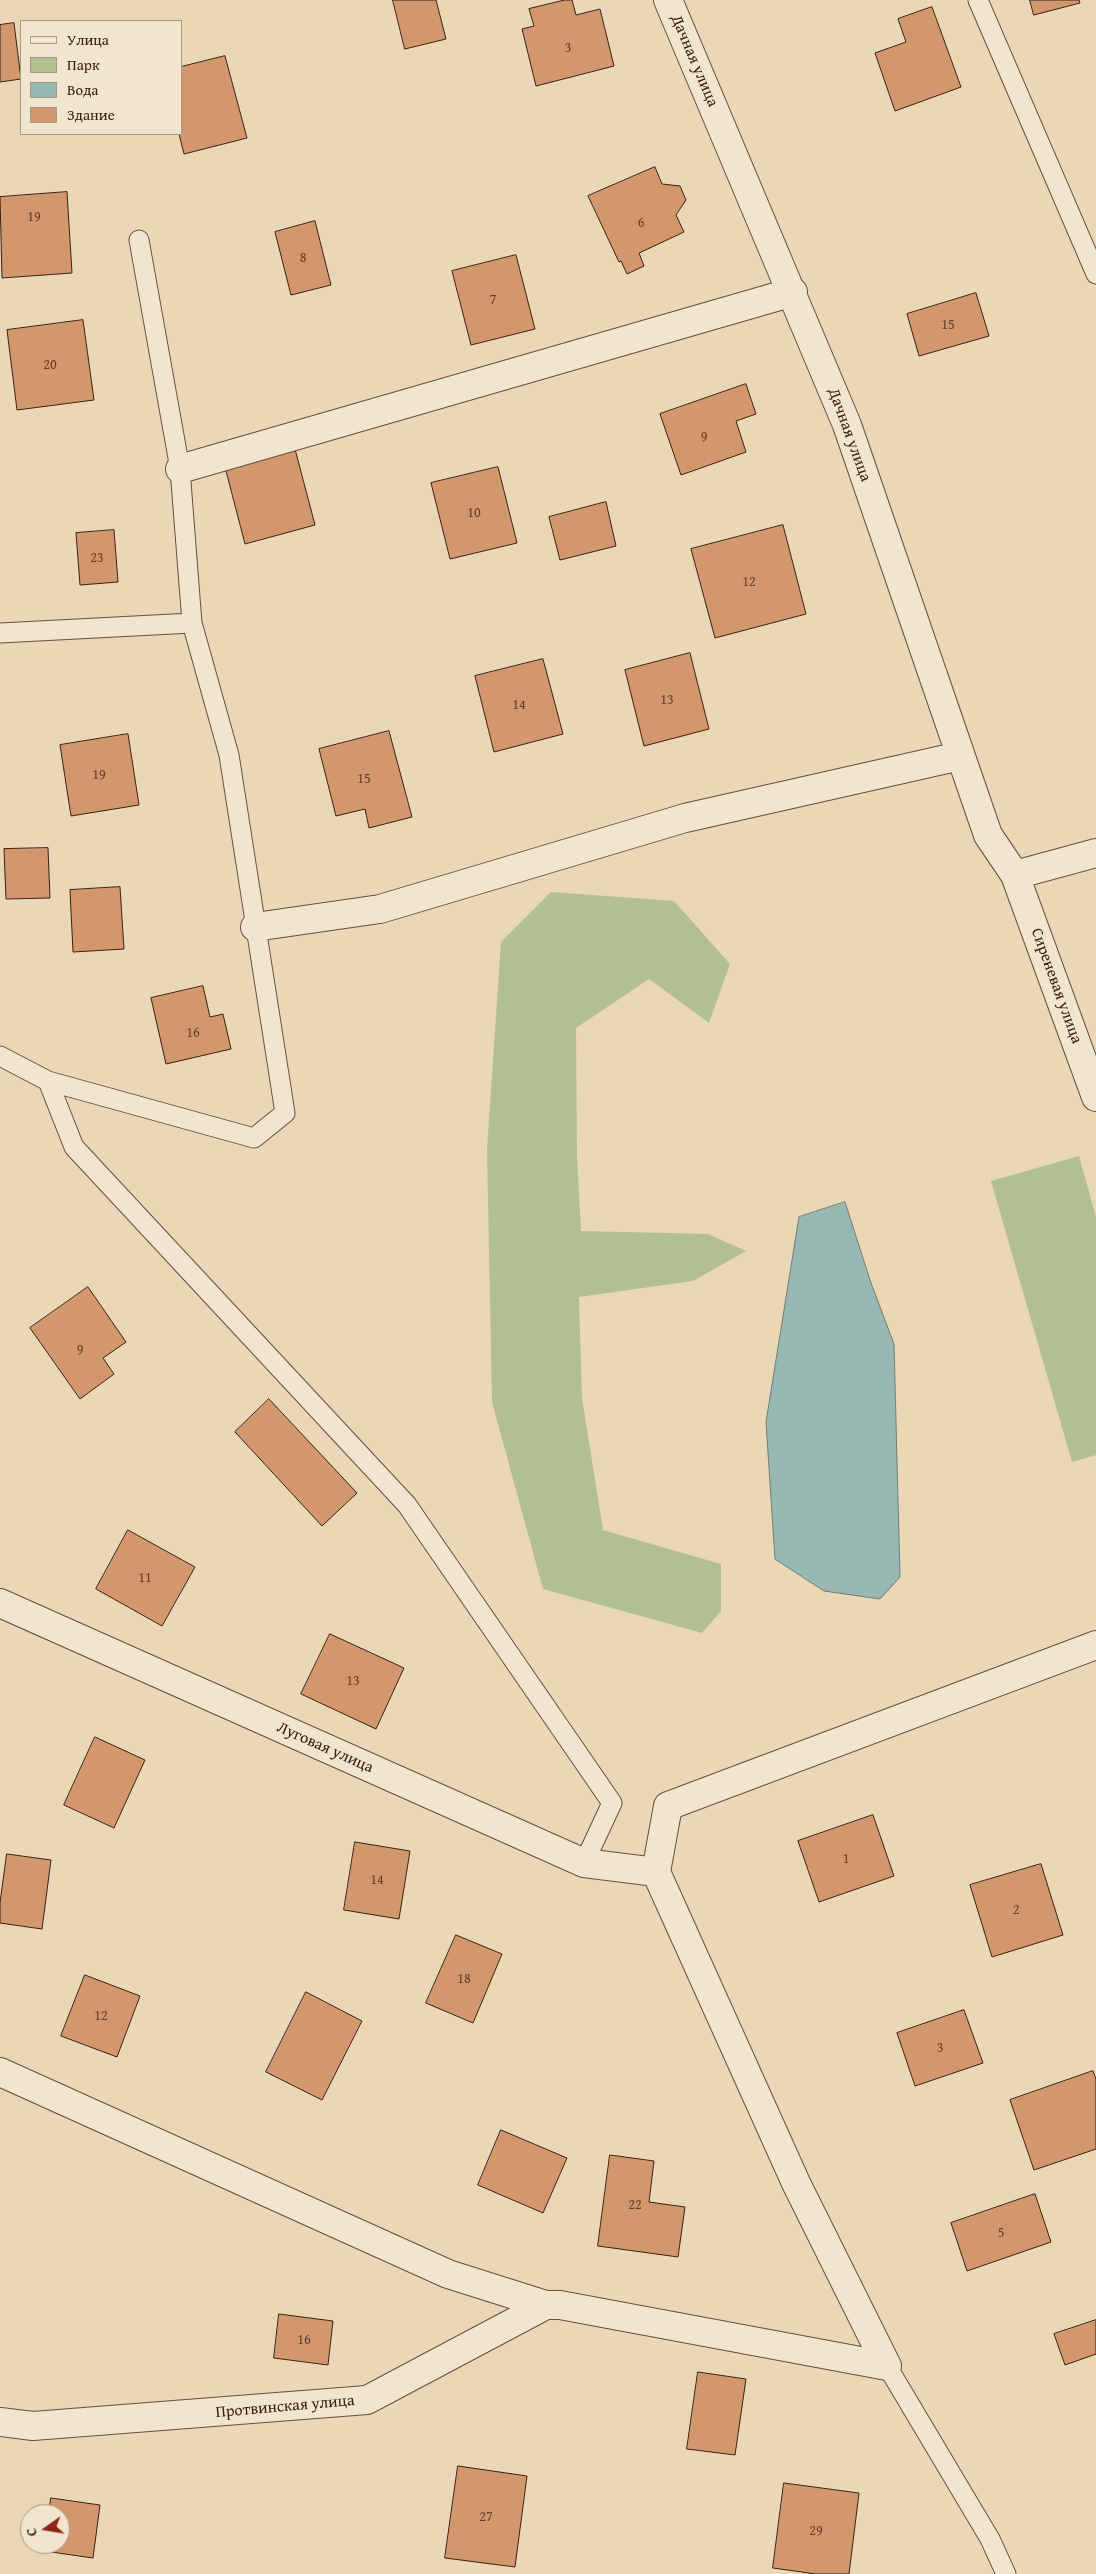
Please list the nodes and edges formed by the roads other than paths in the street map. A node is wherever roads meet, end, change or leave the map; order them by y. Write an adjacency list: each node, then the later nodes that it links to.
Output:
1 (668, 0): 5 (street, Дачная улица)
2 (978, 0): 4 (lane)
3 (139, 240): 6 (lane)
4 (1096, 274)
5 (793, 292): 6 (street); 9 (street, Дачная улица)
6 (180, 469): 7 (lane)
7 (192, 623): 8 (lane); 12 (lane)
8 (0, 634)
9 (960, 756): 11 (street, Дачная улица); 12 (street)
10 (1096, 853): 11 (street)
11 (1015, 875): 15 (street, Сиреневая улица)
12 (255, 927): 14 (lane)
13 (0, 1056): 14 (lane)
14 (48, 1081): 18 (lane)
15 (1096, 1097)
16 (0, 1603): 18 (street, Луговая улица)
17 (1096, 1645): 19 (street)
18 (584, 1862): 19 (street, Луговая улица)
19 (656, 1872): 22 (street)
20 (0, 2072): 21 (street)
21 (546, 2305): 22 (street); 23 (street, Протвинская улица)
22 (887, 2366): 24 (lane)
23 (0, 2422)
24 (1006, 2574)

